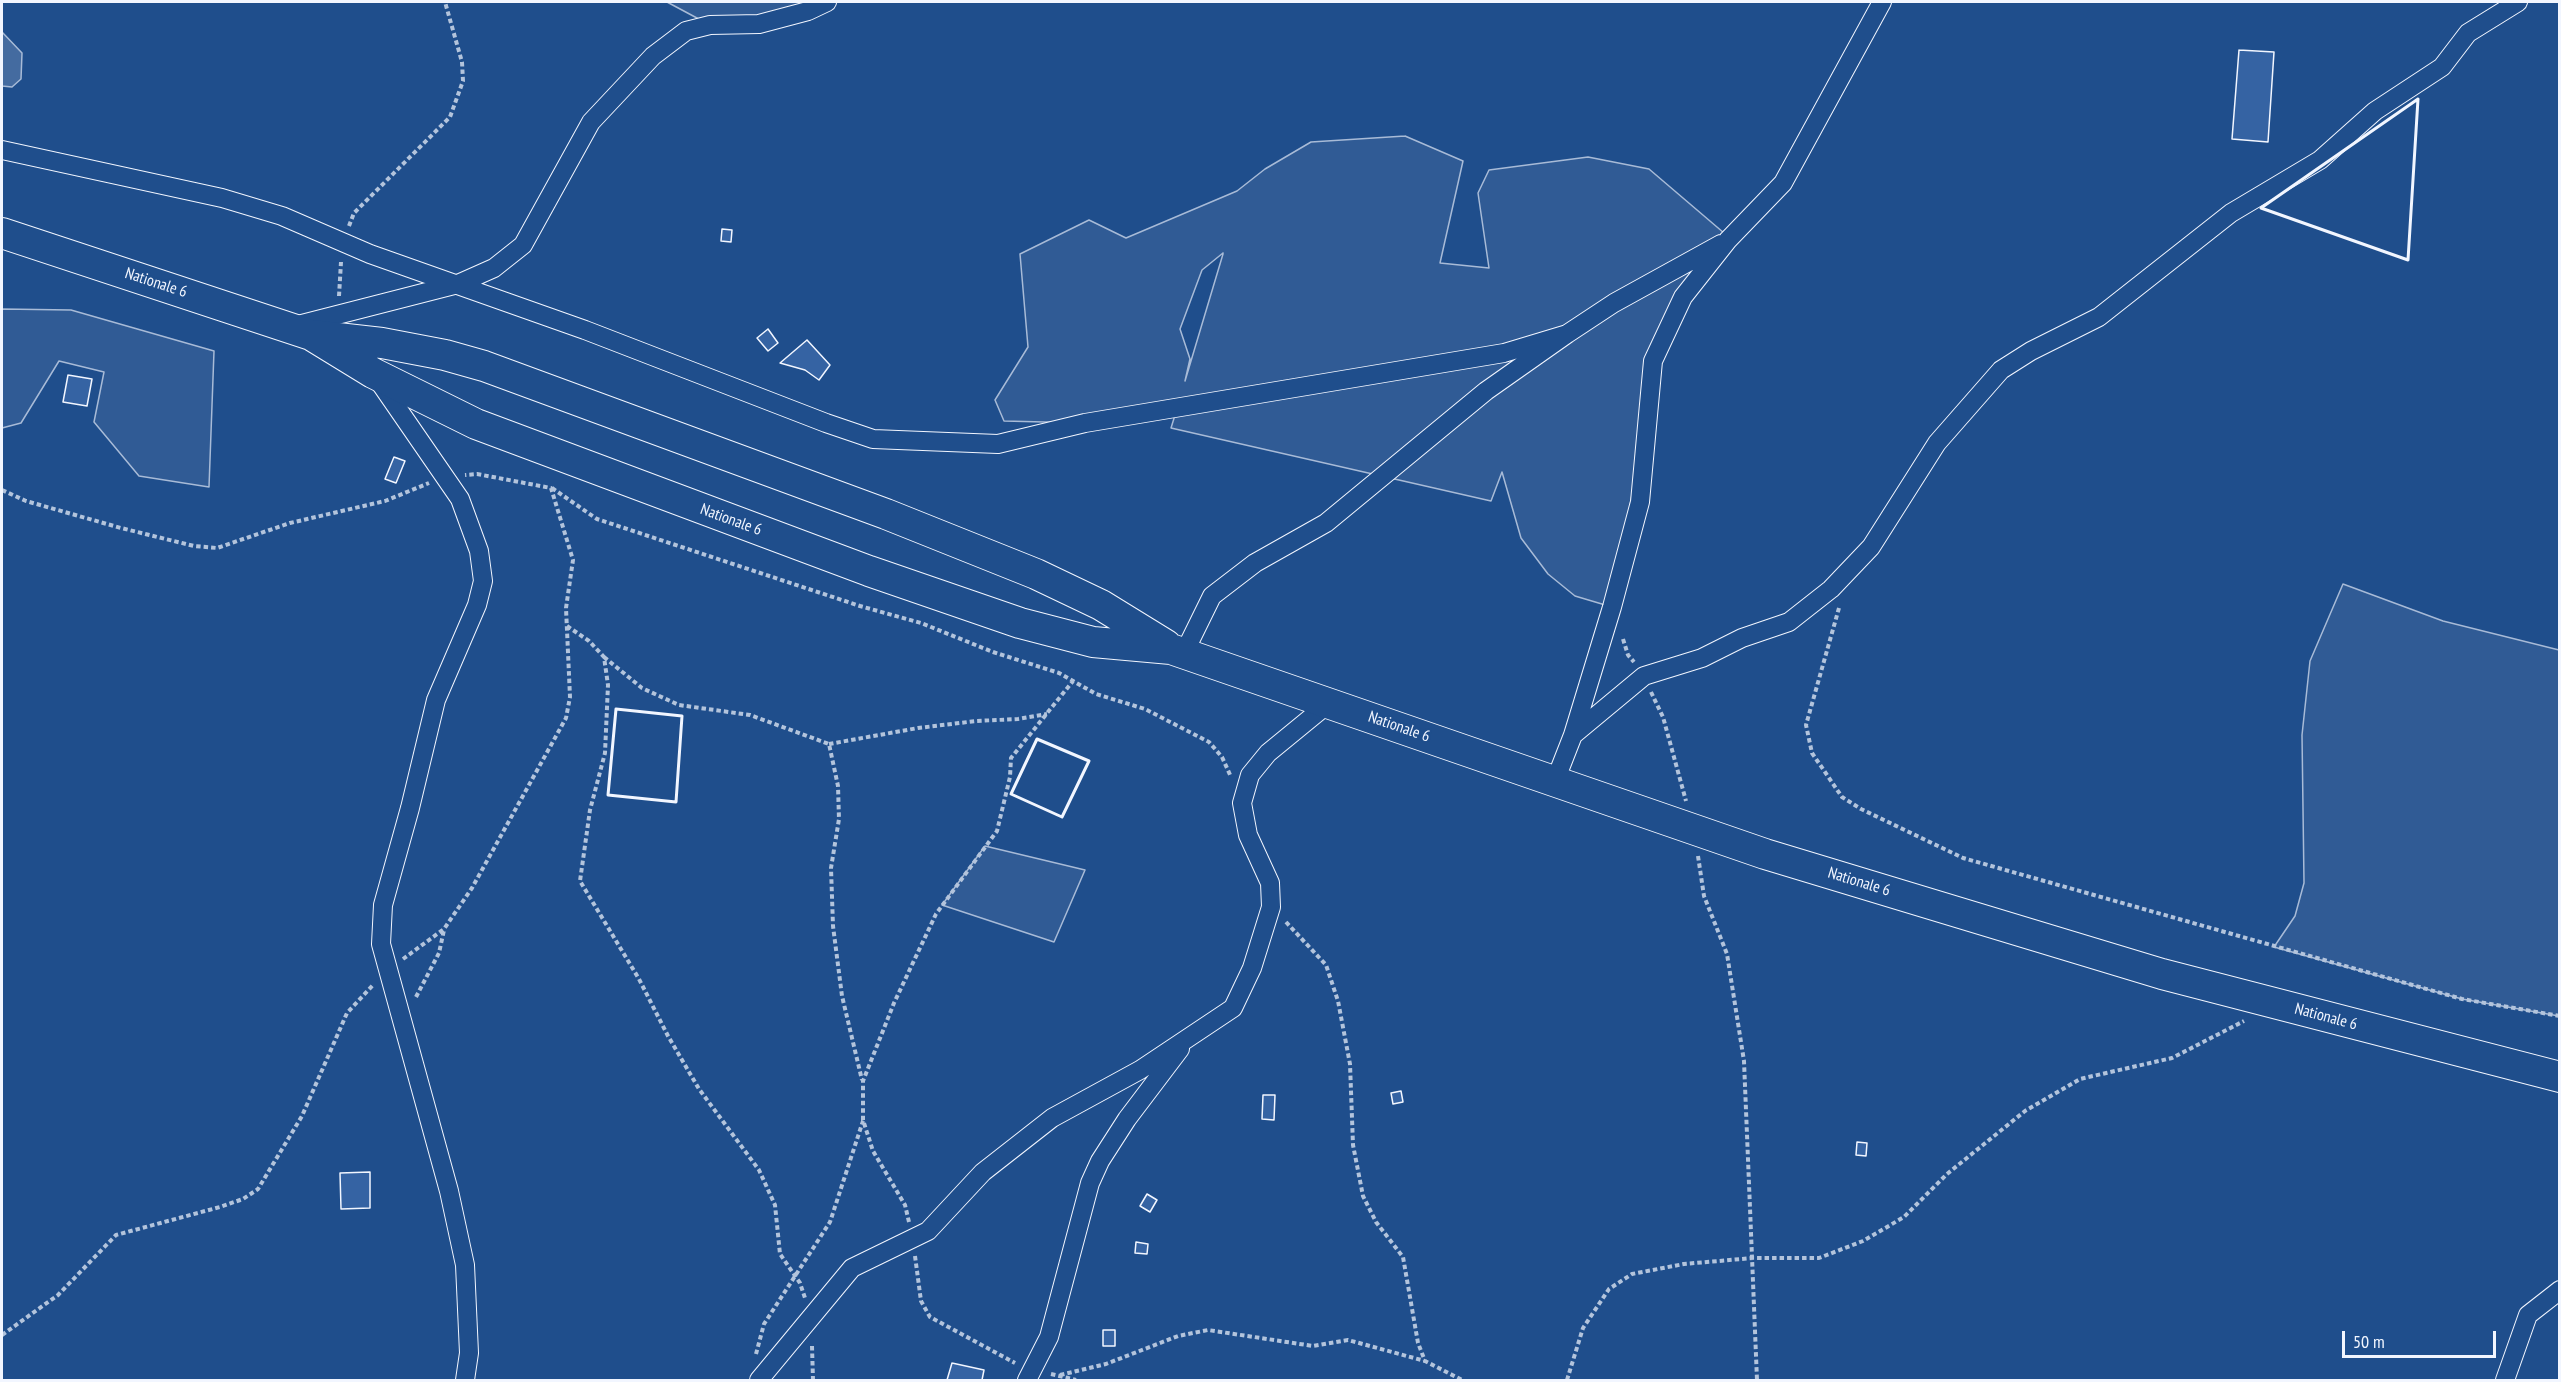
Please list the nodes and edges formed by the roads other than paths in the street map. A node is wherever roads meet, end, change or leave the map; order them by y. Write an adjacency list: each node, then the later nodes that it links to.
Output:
1 (827, 2): 7 (street)
2 (1882, 2): 6 (street)
3 (2518, 2): 13 (street)
4 (2, 150): 7 (street)
5 (2, 233): 8 (main road, Nationale 6)
6 (1728, 240): 9 (street); 13 (street)
7 (458, 284): 8 (street); 9 (street)
8 (300, 331): 10 (main road, Nationale 6); 11 (main road, Nationale 6)
9 (1568, 334): 11 (street)
10 (373, 373): 11 (main road, Nationale 6); 19 (street)
11 (1177, 651): 12 (main road, Nationale 6)
12 (1329, 703): 14 (main road, Nationale 6); 15 (street)
13 (1573, 735): 14 (street)
14 (1555, 781): 16 (main road, Nationale 6)
15 (1188, 1038): 18 (street); 20 (street)
16 (2559, 1077)
17 (2559, 1290): 21 (street)
18 (1029, 1375)
19 (465, 1380)
20 (759, 1380)
21 (2505, 1380)

